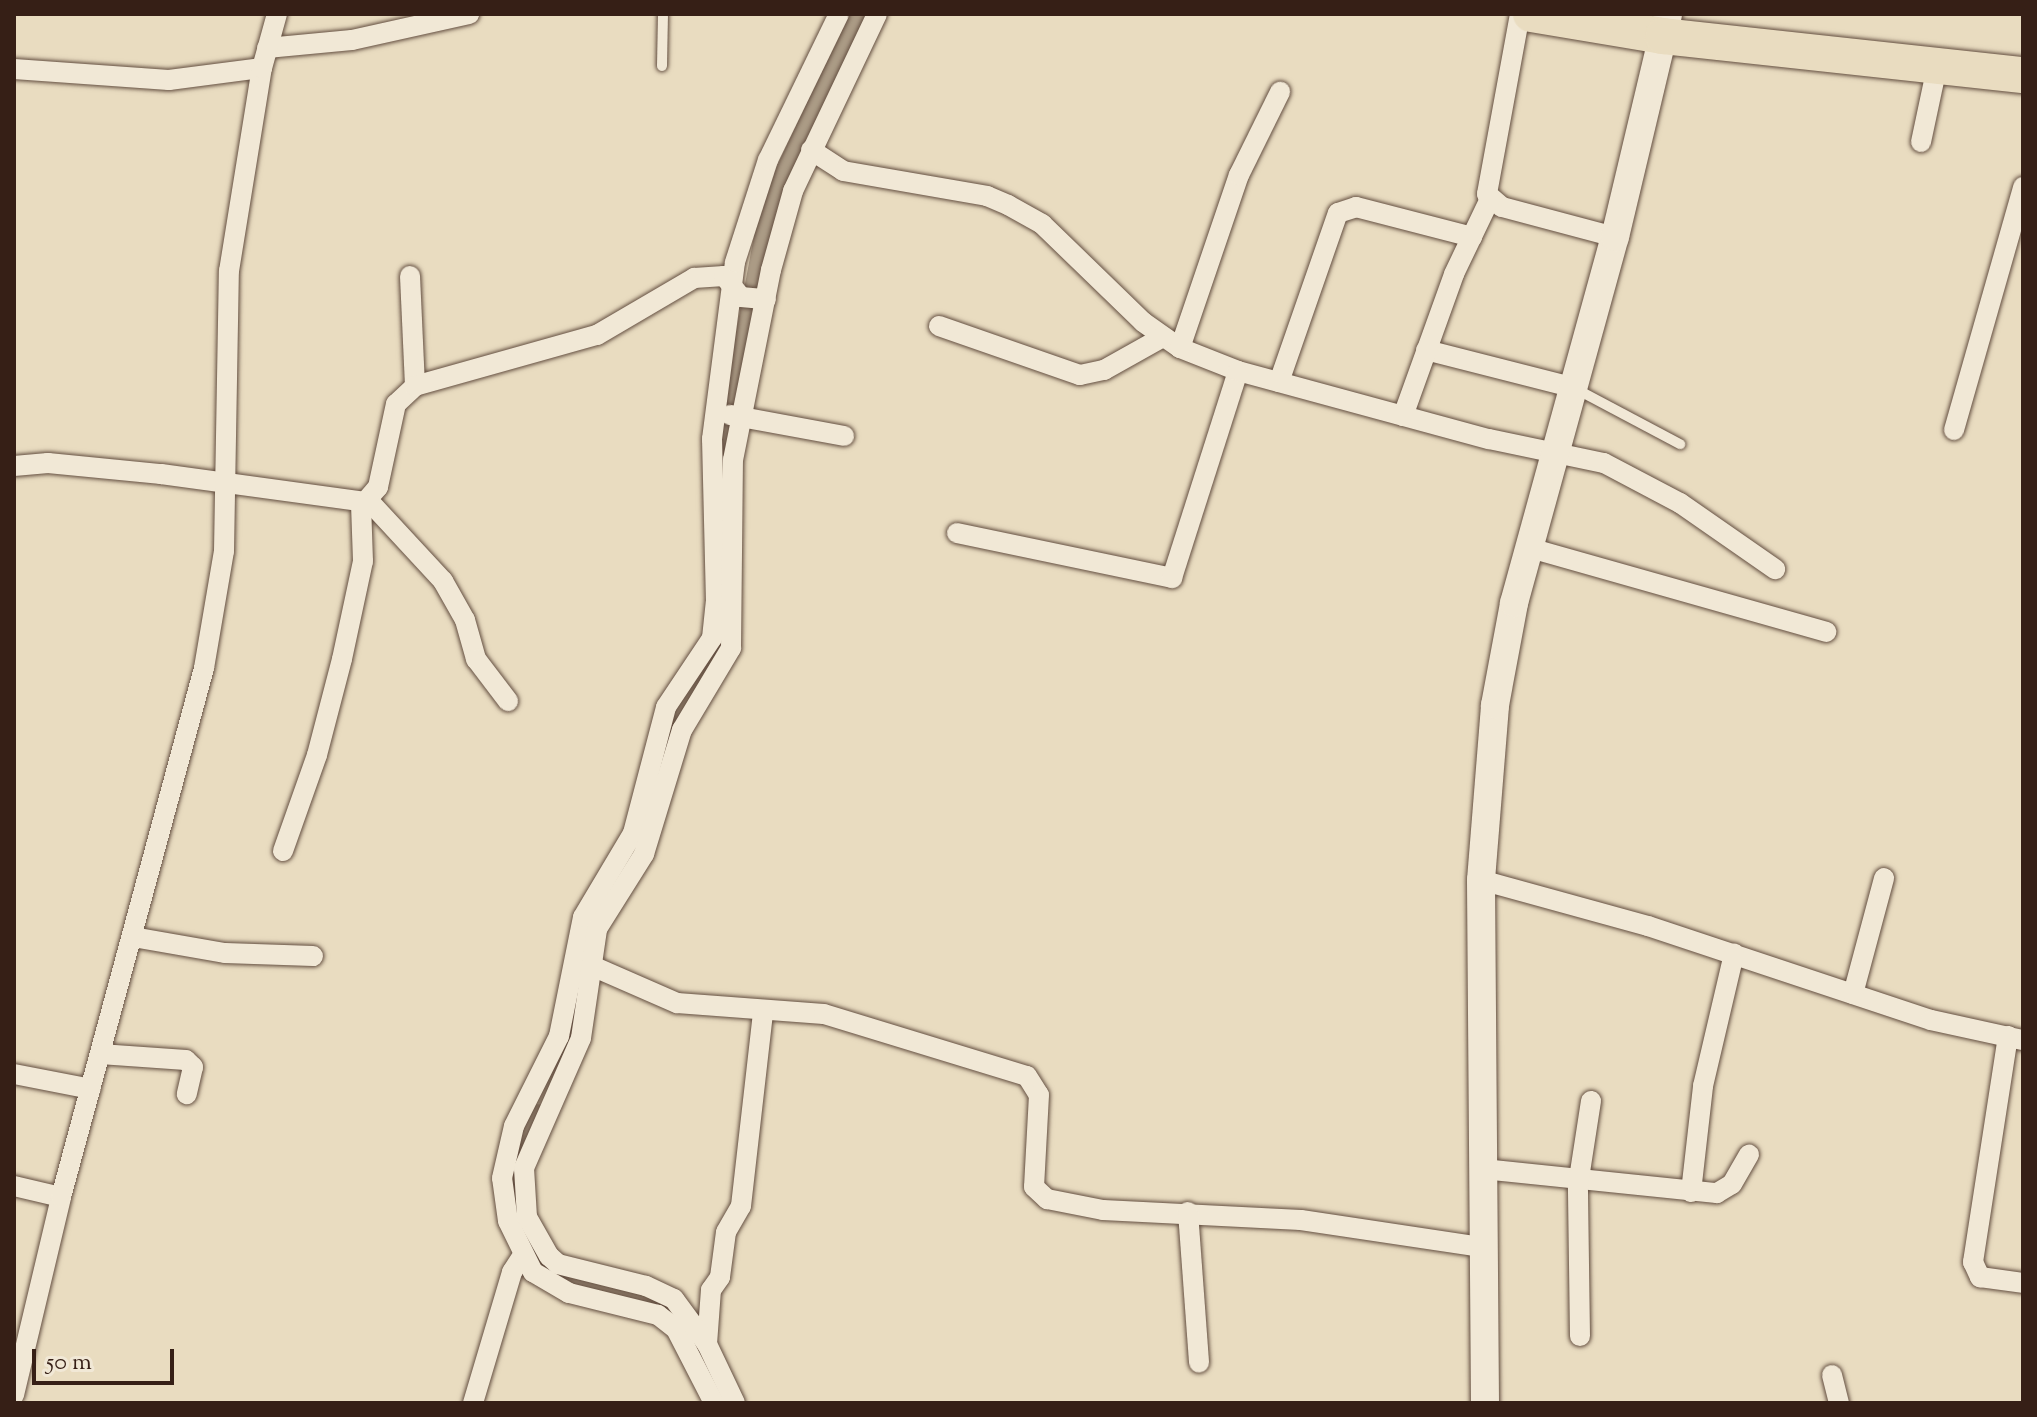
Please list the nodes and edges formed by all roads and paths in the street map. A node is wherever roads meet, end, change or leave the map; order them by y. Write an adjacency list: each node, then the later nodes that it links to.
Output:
1 (277, 14): 10 (street)
2 (469, 14): 10 (street)
3 (663, 14): 11 (lane)
4 (839, 14): 23 (street)
5 (877, 14): 17 (street)
6 (1520, 14): 19 (street)
7 (1531, 14): 8 (highway)
8 (1674, 21): 9 (highway); 12 (highway); 21 (main road)
9 (2023, 51)
10 (264, 58): 13 (street); 38 (street)
11 (662, 66)
12 (1937, 67): 14 (highway); 16 (street)
13 (14, 69)
14 (2023, 75)
15 (1280, 92): 25 (street)
16 (1921, 142)
17 (811, 150): 23 (street); 25 (street)
18 (2023, 187): 33 (street)
19 (1490, 199): 20 (street); 21 (street)
20 (1472, 237): 26 (street); 29 (street)
21 (1615, 237): 30 (main road)
22 (410, 276): 28 (street)
23 (749, 294): 28 (street); 31 (street); 31 (street)
24 (939, 326): 25 (street)
25 (1171, 342): 27 (street)
26 (1426, 350): 30 (street); 32 (street)
27 (1238, 371): 29 (street); 40 (street)
28 (413, 377): 39 (street)
29 (1279, 382): 32 (street)
30 (1575, 388): 35 (lane); 36 (main road)
31 (729, 415): 34 (street); 51 (street)
32 (1403, 416): 36 (street)
33 (1954, 430)
34 (844, 436)
35 (1680, 444)
36 (1557, 455): 41 (main road); 42 (street)
37 (14, 466): 38 (street)
38 (223, 483): 39 (street); 48 (street)
39 (365, 502): 44 (street); 45 (street)
40 (957, 533)
41 (1530, 548): 43 (street); 47 (main road)
42 (1775, 569)
43 (1826, 632)
44 (508, 701)
45 (283, 851)
46 (1884, 878): 52 (street)
47 (1481, 880): 49 (street); 61 (main road)
48 (133, 937): 50 (street); 55 (street)
49 (1734, 954): 52 (street); 64 (street)
50 (313, 956)
51 (583, 963): 53 (street); 67 (street)
52 (1853, 994): 54 (street)
53 (763, 1013): 66 (street); 71 (street)
54 (2016, 1038): 69 (street)
55 (100, 1054): 57 (street); 58 (street)
56 (14, 1074): 57 (street)
57 (91, 1089): 65 (street)
58 (187, 1094)
59 (1591, 1101): 62 (street)
60 (1749, 1154): 64 (street)
61 (1483, 1169): 62 (street); 68 (main road)
62 (1580, 1177): 64 (street); 70 (street)
63 (14, 1186): 65 (street)
64 (1691, 1192)
65 (61, 1197): 74 (street)
66 (1188, 1212): 68 (street); 72 (street)
67 (526, 1243): 71 (street); 75 (street); 76 (street)
68 (1482, 1247): 78 (main road)
69 (2023, 1283)
70 (1580, 1336)
71 (707, 1344): 77 (street)
72 (1199, 1363)
73 (1832, 1375): 79 (street)
74 (14, 1395)
75 (473, 1403)
76 (714, 1403)
77 (735, 1403)
78 (1485, 1403)
79 (1839, 1403)

